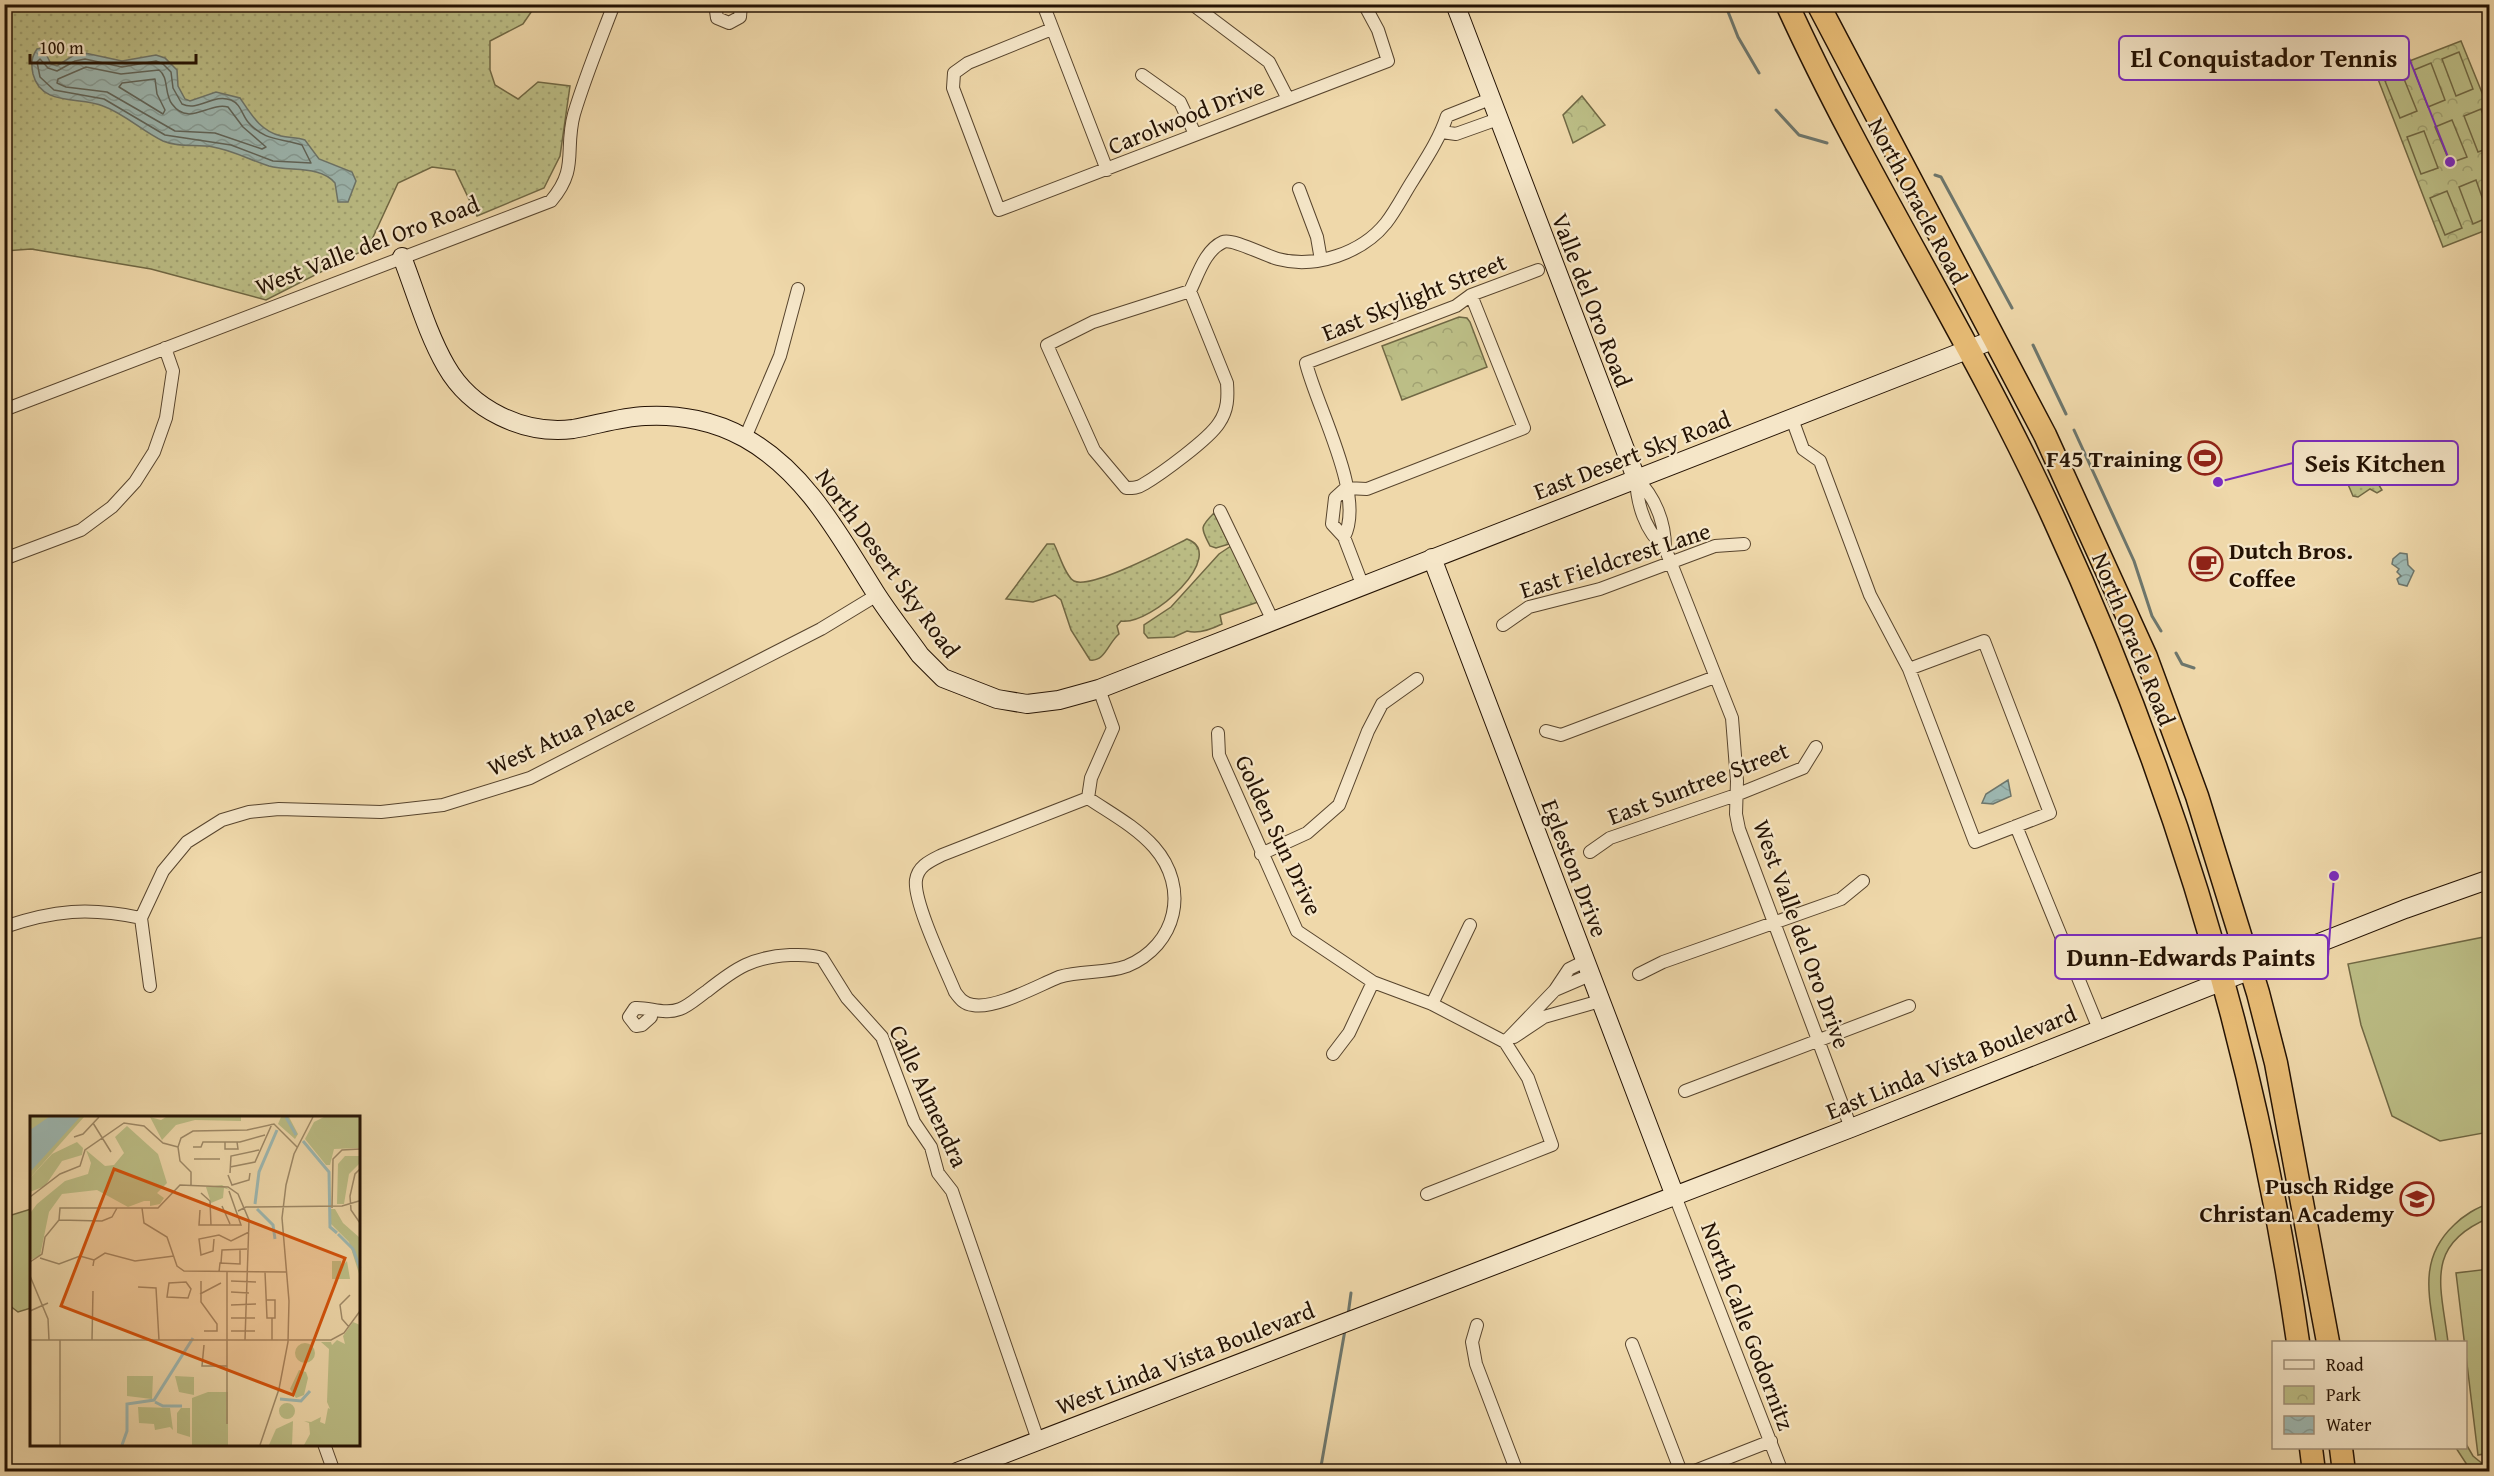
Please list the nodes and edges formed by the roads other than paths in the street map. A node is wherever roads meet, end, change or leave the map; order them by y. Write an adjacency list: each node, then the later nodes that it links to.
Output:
1 (614, 4): 19 (street, West Valle del Oro Road)
2 (715, 4): 3 (street)
3 (741, 4)
4 (1043, 4): 10 (street)
5 (1192, 4): 12 (street)
6 (1364, 4): 12 (street, Carolwood Drive)
7 (1455, 4): 13 (street)
8 (1787, 4): 27 (highway, North Oracle Road)
9 (1818, 4): 25 (highway, North Oracle Road)
10 (1052, 29): 17 (street); 17 (street, Carolwood Drive)
11 (1142, 75): 16 (street)
12 (1288, 99): 16 (street, Carolwood Drive)
13 (1490, 99): 14 (street); 15 (street)
14 (1498, 119): 15 (street); 31 (street, Valle del Oro Road)
15 (1442, 132): 20 (street)
16 (1195, 134): 17 (street, Carolwood Drive)
17 (1107, 170)
18 (1299, 189): 20 (street)
19 (402, 257): 26 (street, West Valle del Oro Road); 30 (street, North Desert Sky Road)
20 (1321, 260): 23 (street)
21 (1538, 270): 24 (street, East Skylight Street)
22 (798, 289): 30 (street)
23 (1190, 291): 23 (street)
24 (1472, 295): 32 (street, East Skylight Street); 32 (street)
25 (1995, 339): 27 (street, East Desert Sky Road); 43 (highway, North Oracle Road)
26 (165, 348): 28 (street, West Valle del Oro Road); 36 (street)
27 (1969, 351): 29 (street, East Desert Sky Road); 37 (highway, North Oracle Road)
28 (4, 410)
29 (1792, 419): 31 (street, East Desert Sky Road); 44 (street)
30 (745, 438): 40 (street, North Desert Sky Road)
31 (1636, 478): 35 (street, East Desert Sky Road); 38 (street, West Valle del Oro Drive)
32 (1346, 488): 39 (street)
33 (1220, 511): 41 (street)
34 (1744, 544): 38 (street, East Fieldcrest Lane)
35 (1432, 558): 39 (street, East Desert Sky Road); 62 (street, Egleston Drive)
36 (4, 559)
37 (2072, 560): 43 (highway); 65 (highway, North Oracle Road)
38 (1670, 563): 42 (street, East Fieldcrest Lane); 45 (street, West Valle del Oro Drive)
39 (1362, 584): 41 (street, East Desert Sky Road)
40 (877, 595): 47 (street, North Desert Sky Road); 58 (street, West Atua Place)
41 (1279, 618): 47 (street, North Desert Sky Road)
42 (1503, 625)
43 (2146, 657): 63 (highway, North Oracle Road)
44 (1909, 669): 53 (street); 53 (street)
45 (1715, 677): 48 (street); 51 (street, West Valle del Oro Drive)
46 (1417, 679): 55 (street)
47 (1100, 689): 52 (street)
48 (1546, 731)
49 (1218, 733): 55 (street, Golden Sun Drive)
50 (1816, 747): 51 (street, East Suntree Street)
51 (1736, 795): 54 (street, East Suntree Street); 59 (street, West Valle del Oro Drive)
52 (1088, 798): 52 (street)
53 (2016, 826): 74 (street)
54 (1590, 852)
55 (1261, 854): 66 (street, Golden Sun Drive)
56 (2490, 879): 63 (street, East Linda Vista Boulevard)
57 (1863, 881): 59 (street)
58 (141, 918): 61 (street); 67 (street)
59 (1775, 924): 64 (street); 75 (street, West Valle del Oro Drive)
60 (1470, 925): 70 (street)
61 (4, 927)
62 (1588, 968): 68 (street); 69 (street, Egleston Drive)
63 (2251, 970): 65 (street, East Linda Vista Boulevard); 85 (highway, North Oracle Road)
64 (1639, 974)
65 (2224, 981): 74 (street, East Linda Vista Boulevard); 84 (highway, North Oracle Road)
66 (1373, 982): 70 (street, Golden Sun Drive); 77 (street)
67 (150, 986)
68 (1555, 990): 72 (street); 76 (street)
69 (1600, 1001): 72 (street); 81 (street, Egleston Drive)
70 (1432, 1004): 76 (street, Golden Sun Drive)
71 (1909, 1006): 75 (street)
72 (1572, 1008): 76 (street)
73 (651, 1012): 87 (street, Calle Almendra)
74 (2099, 1029): 79 (street, East Linda Vista Boulevard)
75 (1818, 1041): 78 (street); 79 (street, West Valle del Oro Drive)
76 (1505, 1042): 80 (street, Golden Sun Drive)
77 (1333, 1054)
78 (1685, 1091)
79 (1851, 1128): 81 (street, East Linda Vista Boulevard)
80 (1426, 1194)
81 (1675, 1196): 82 (street, East Linda Vista Boulevard); 88 (street, North Calle Godornitz)
82 (1430, 1289): 87 (street, West Linda Vista Boulevard)
83 (1477, 1325): 94 (street)
84 (2298, 1341)
85 (2328, 1341)
86 (1632, 1344): 95 (street)
87 (1038, 1440): 93 (street, West Linda Vista Boulevard)
88 (1771, 1441): 96 (street); 97 (street, North Calle Godornitz)
89 (325, 1446): 92 (street)
90 (2311, 1449): 98 (highway)
91 (2341, 1449): 99 (highway)
92 (334, 1472)
93 (957, 1472)
94 (1517, 1472)
95 (1681, 1472)
96 (1692, 1472)
97 (1782, 1472)
98 (2314, 1472)
99 (2344, 1472)

